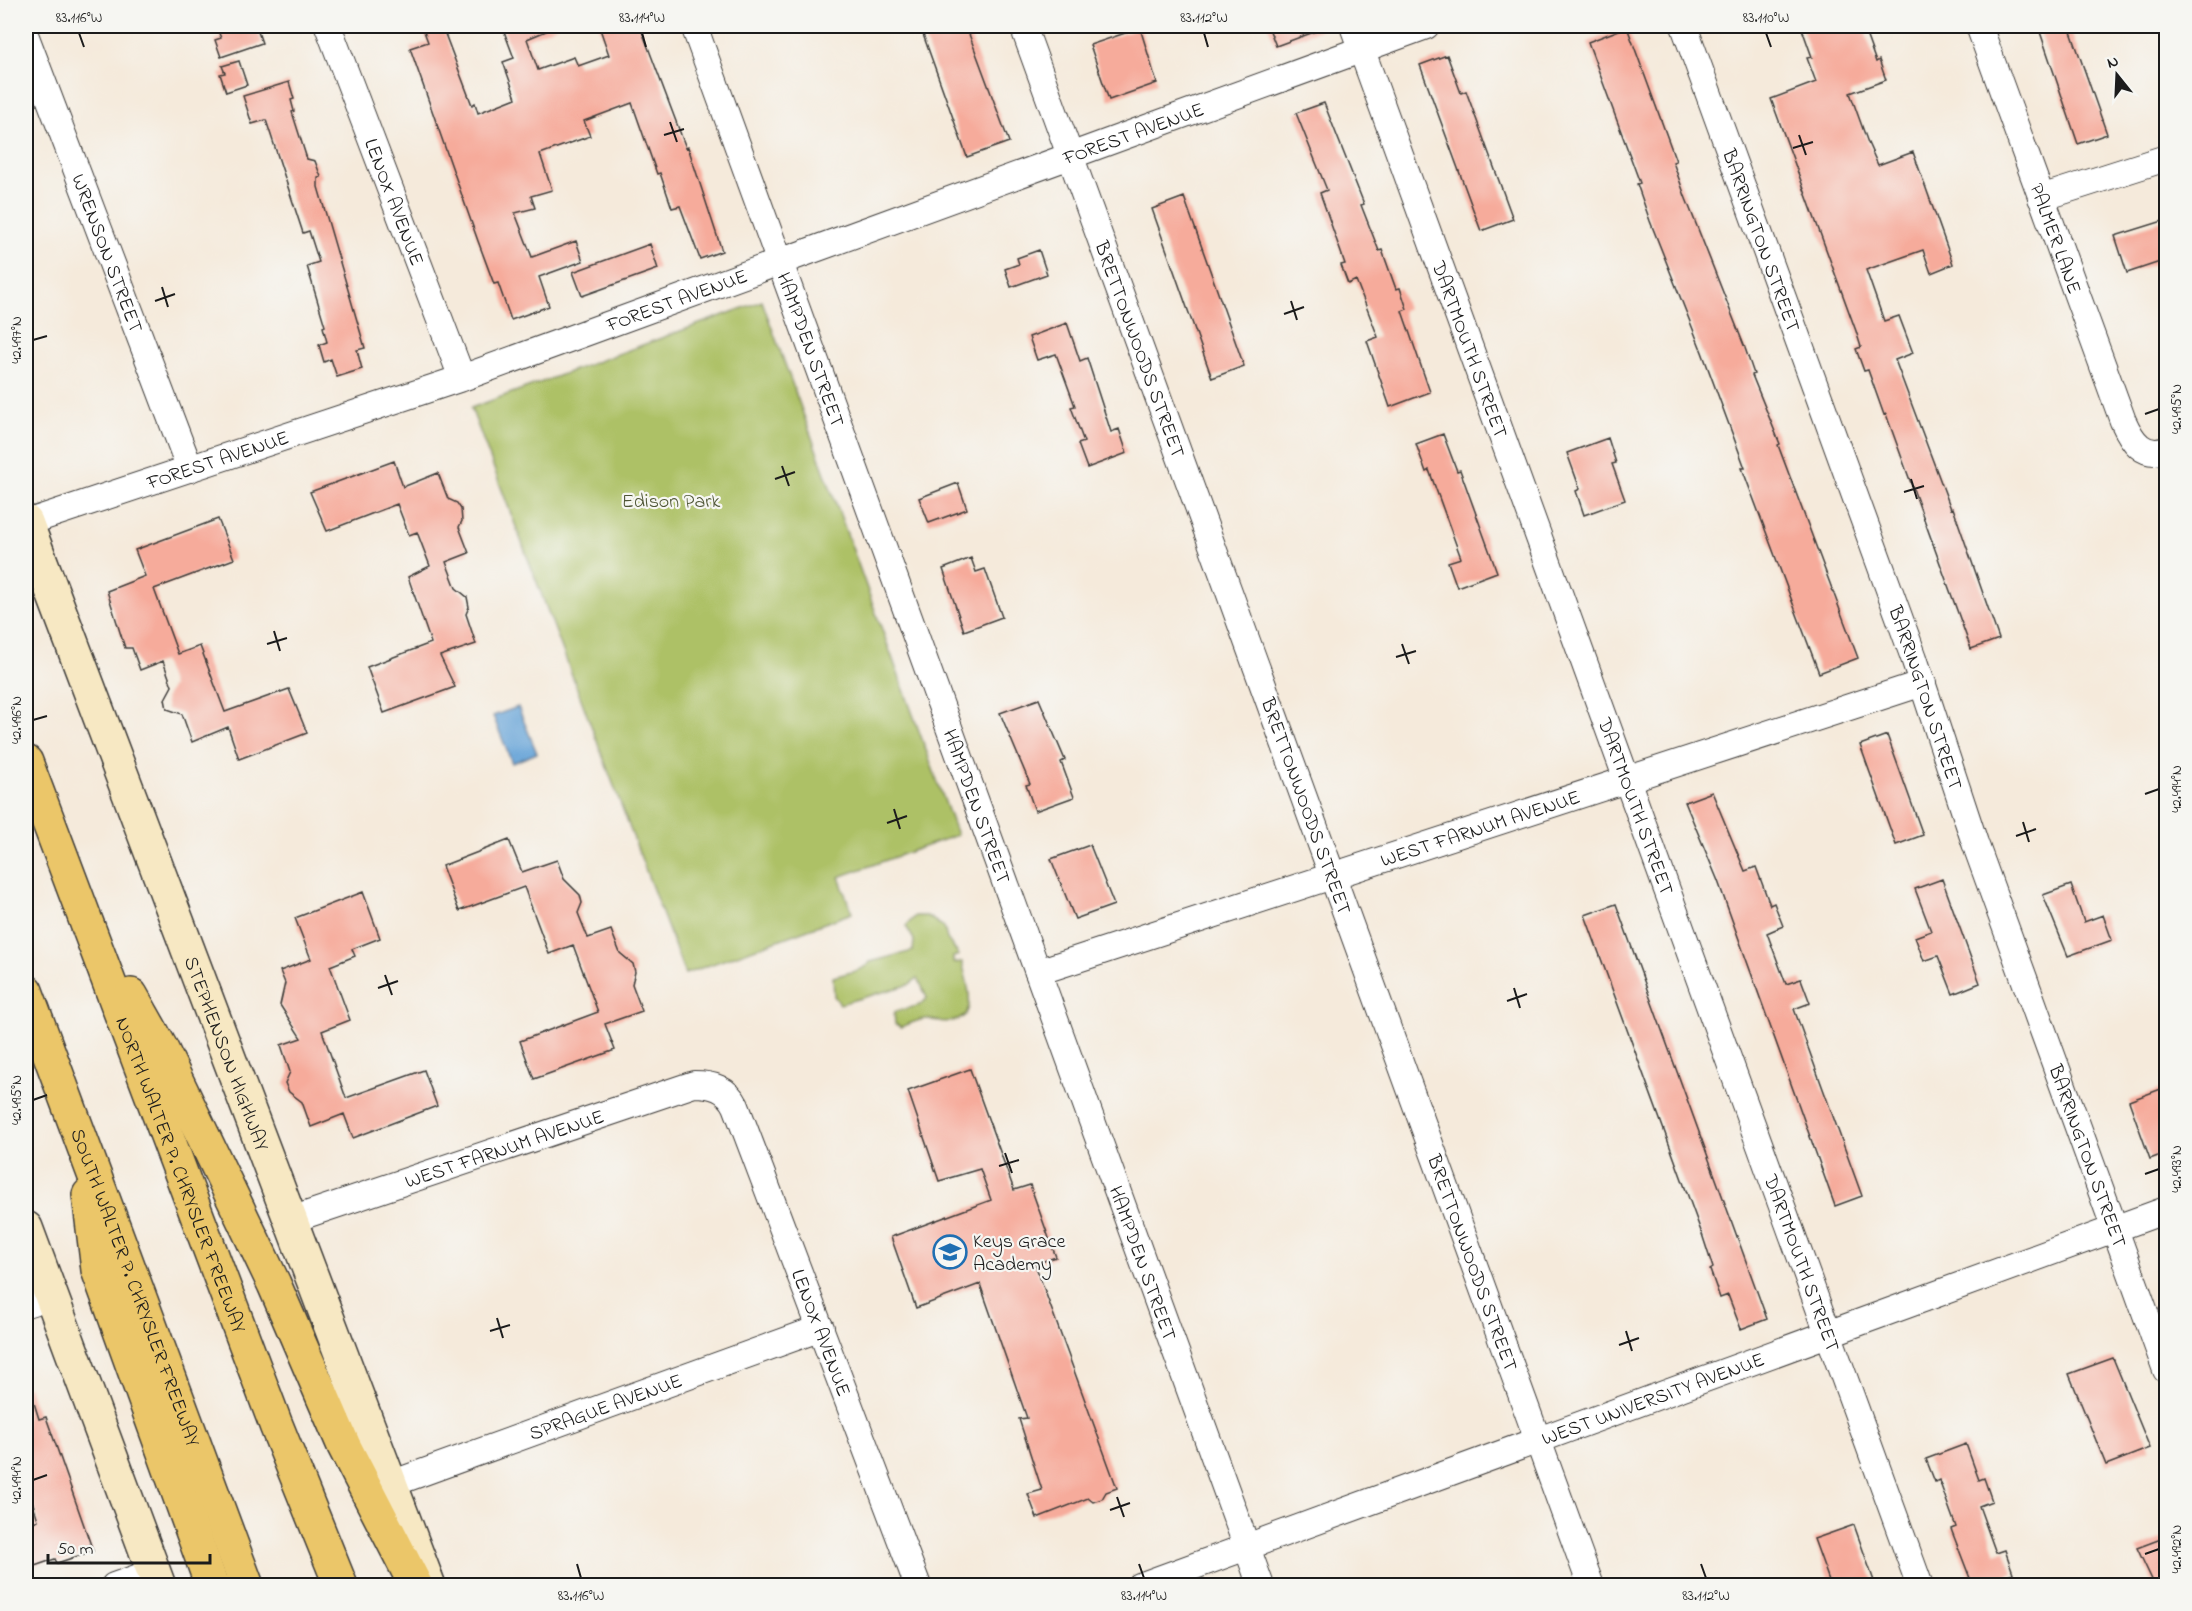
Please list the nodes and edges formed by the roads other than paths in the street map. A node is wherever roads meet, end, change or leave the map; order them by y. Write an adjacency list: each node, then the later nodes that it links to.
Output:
1 (328, 26): 13 (street, LENOX AVENUE)
2 (694, 26): 12 (street, HAMPDEN STREET)
3 (1023, 26): 9 (street, BRETTONWOODS STREET)
4 (1426, 26): 8 (street, FOREST AVENUE)
5 (1684, 26): 17 (street, BARRINGTON STREET)
6 (1979, 26): 11 (street, PALMER LANE)
7 (26, 37): 15 (street, WRENSON STREET)
8 (1357, 37): 9 (street, FOREST AVENUE); 19 (street, DARTMOUTH STREET)
9 (1070, 155): 12 (street, FOREST AVENUE); 20 (street, BRETTONWOODS STREET)
10 (2166, 158): 11 (street)
11 (2041, 198): 14 (street, PALMER LANE)
12 (780, 261): 13 (street, FOREST AVENUE); 22 (street, HAMPDEN STREET)
13 (462, 378): 15 (street, FOREST AVENUE)
14 (2166, 450)
15 (190, 469): 16 (street, FOREST AVENUE)
16 (26, 523): 27 (main road, STEPHENSON HIGHWAY)
17 (1923, 683): 19 (street, WEST FARNUM AVENUE); 29 (street, BARRINGTON STREET)
18 (26, 762): 21 (highway, NORTH WALTER P. CHRYSLER FREEWAY)
19 (1626, 779): 20 (street, WEST FARNUM AVENUE); 32 (street, DARTMOUTH STREET)
20 (1332, 875): 22 (street, WEST FARNUM AVENUE); 34 (street, BRETTONWOODS STREET)
21 (80, 904): 41 (highway, NORTH WALTER P. CHRYSLER FREEWAY); 42 (highway)
22 (1038, 972): 36 (street, HAMPDEN STREET)
23 (26, 991): 25 (highway, SOUTH WALTER P. CHRYSLER FREEWAY)
24 (718, 1087): 27 (street, WEST FARNUM AVENUE); 31 (street, LENOX AVENUE)
25 (81, 1137): 39 (highway); 40 (highway, SOUTH WALTER P. CHRYSLER FREEWAY)
26 (2166, 1210): 29 (street, WEST UNIVERSITY AVENUE)
27 (291, 1220): 35 (main road, STEPHENSON HIGHWAY)
28 (26, 1228): 30 (main road)
29 (2115, 1228): 32 (street, WEST UNIVERSITY AVENUE); 33 (street, BARRINGTON STREET)
30 (38, 1300): 37 (main road)
31 (820, 1328): 35 (street, SPRAGUE AVENUE); 44 (street, LENOX AVENUE)
32 (1828, 1334): 34 (street, WEST UNIVERSITY AVENUE); 48 (street, DARTMOUTH STREET)
33 (2166, 1370)
34 (1538, 1440): 36 (street, WEST UNIVERSITY AVENUE); 47 (street, BRETTONWOODS STREET)
35 (391, 1484): 43 (main road, STEPHENSON HIGHWAY)
36 (1248, 1546): 45 (street, WEST UNIVERSITY AVENUE); 46 (street, HAMPDEN STREET)
37 (156, 1579): 38 (street)
38 (114, 1586)
39 (212, 1586)
40 (247, 1586)
41 (342, 1586)
42 (416, 1586)
43 (429, 1586)
44 (918, 1586)
45 (1140, 1586)
46 (1261, 1586)
47 (1591, 1586)
48 (1920, 1586)

